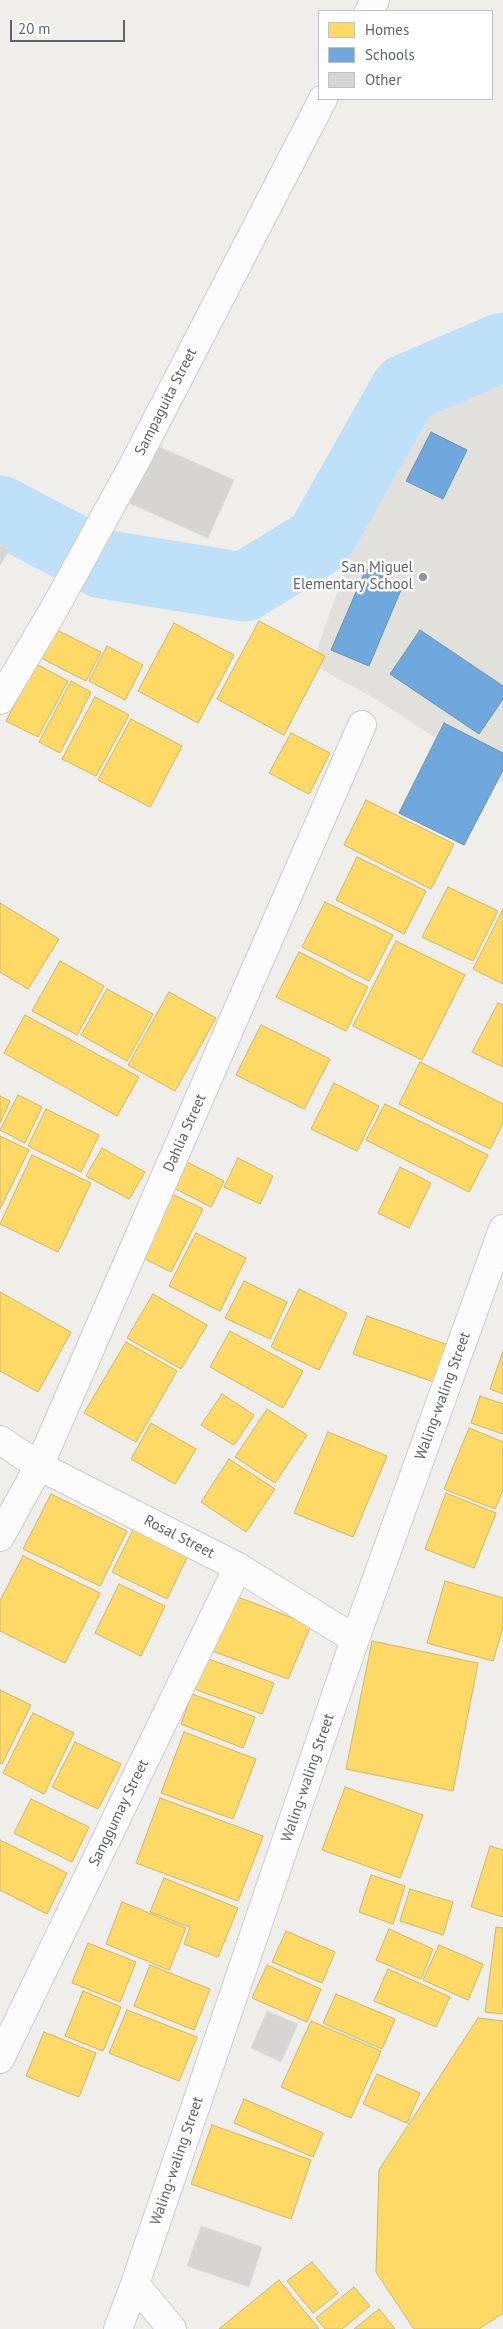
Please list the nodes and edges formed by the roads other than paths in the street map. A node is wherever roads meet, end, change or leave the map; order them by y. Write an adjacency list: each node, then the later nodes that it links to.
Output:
1 (322, 100): 2 (street, Sampaguita Street)
2 (0, 700)
3 (362, 725): 6 (street, Dahlia Street)
4 (503, 1229): 9 (street, Waling-waling Street)
5 (0, 1440): 6 (street, Rosal Street)
6 (39, 1466): 7 (street, Dahlia Street); 8 (street, Rosal Street)
7 (0, 1537)
8 (238, 1568): 9 (street, Rosal Street); 10 (street, Sanggumay Street)
9 (355, 1639): 11 (street, Waling-waling Street)
10 (0, 2059)
11 (135, 2284): 12 (street, Waling-waling Street); 13 (street)
12 (118, 2329)
13 (172, 2329)

